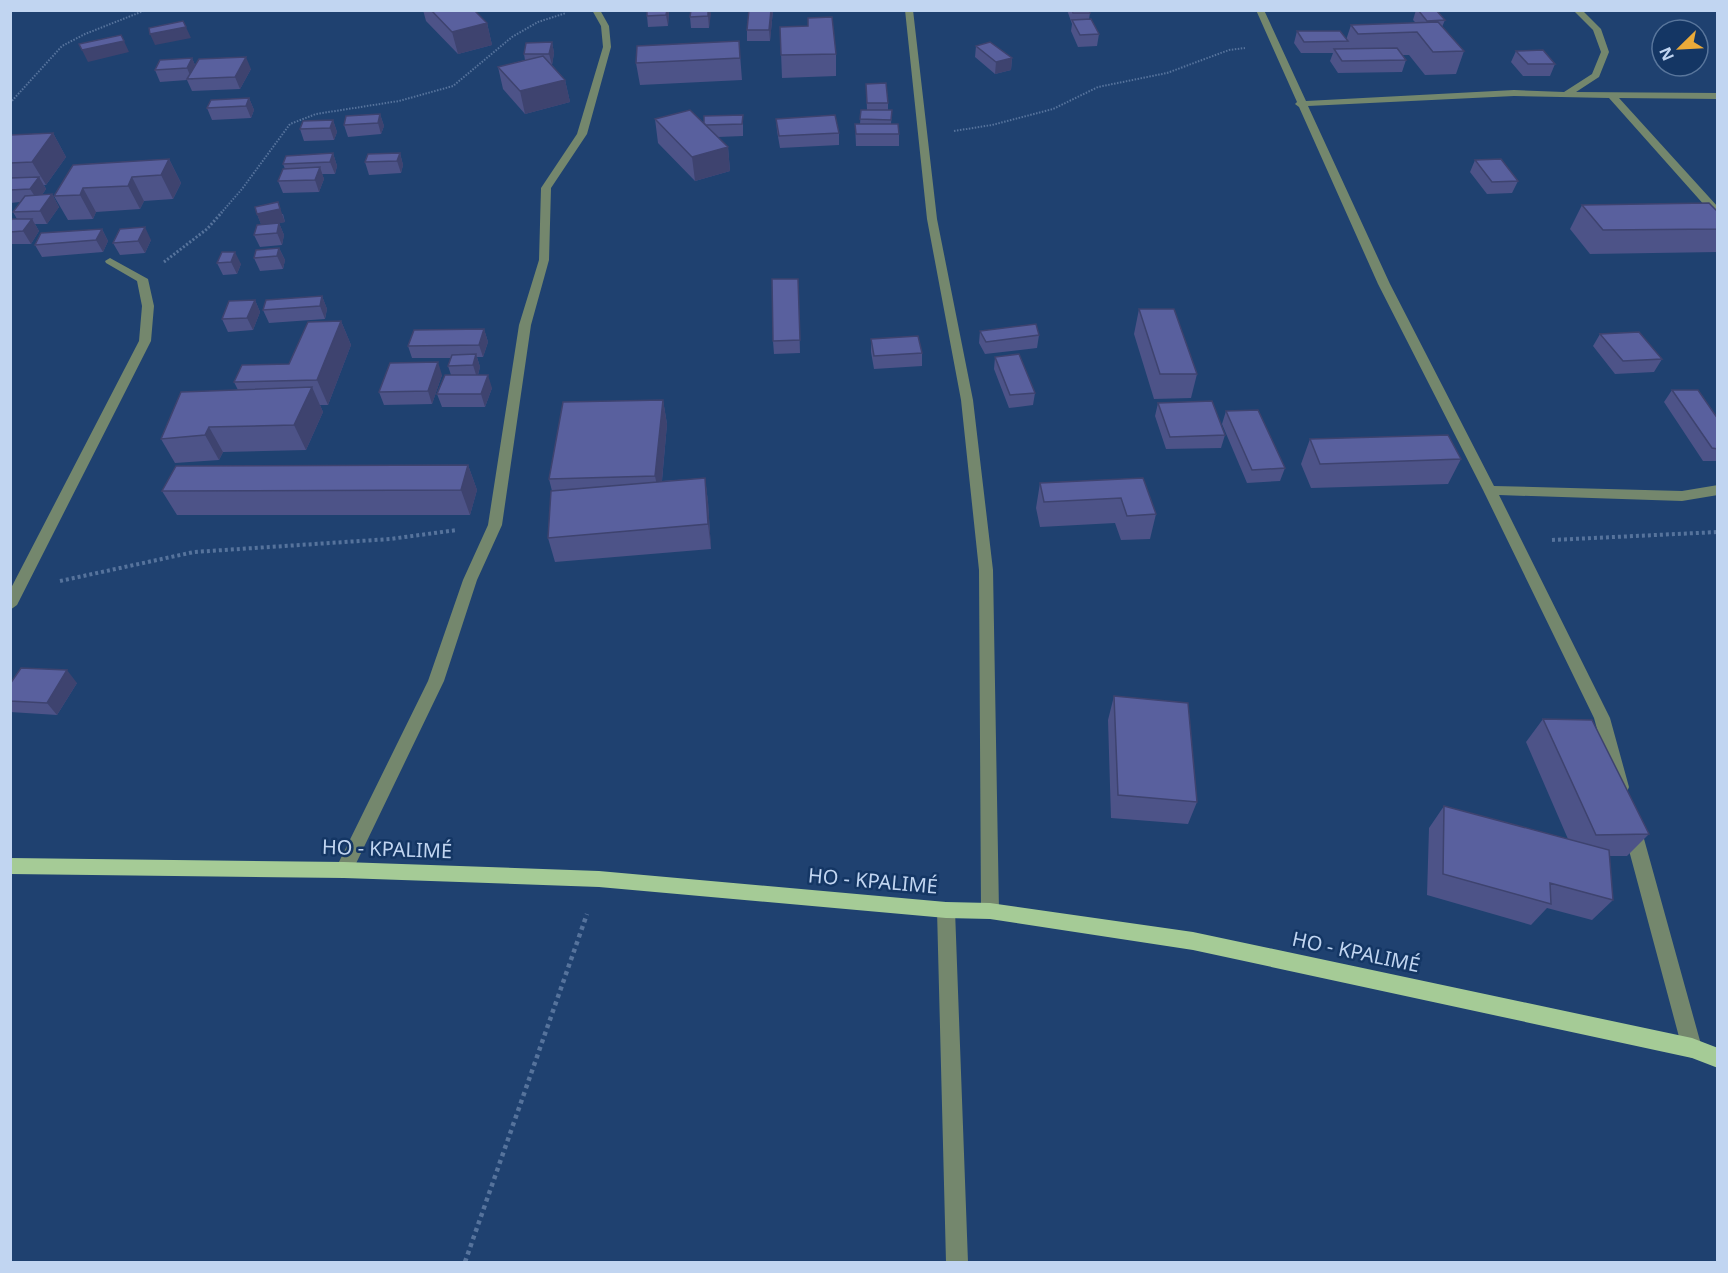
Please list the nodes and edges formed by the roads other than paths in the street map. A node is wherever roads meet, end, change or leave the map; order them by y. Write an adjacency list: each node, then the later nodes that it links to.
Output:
1 (596, 10): 15 (street)
2 (909, 10): 17 (street)
3 (1260, 10): 8 (street)
4 (1577, 10): 5 (street)
5 (1566, 95): 6 (street); 8 (street)
6 (1612, 96): 7 (street); 9 (street)
7 (1718, 96)
8 (1300, 104): 11 (street)
9 (1718, 214)
10 (110, 261): 13 (street)
11 (1490, 490): 12 (street); 18 (street)
12 (1718, 490)
13 (10, 605)
14 (10, 866): 15 (main road, HO - KPALIMÉ)
15 (344, 870): 16 (main road, HO - KPALIMÉ)
16 (946, 910): 17 (main road, HO - KPALIMÉ); 20 (street)
17 (990, 911): 18 (main road, HO - KPALIMÉ)
18 (1692, 1048): 19 (main road, HO - KPALIMÉ)
19 (1718, 1058)
20 (957, 1263)

